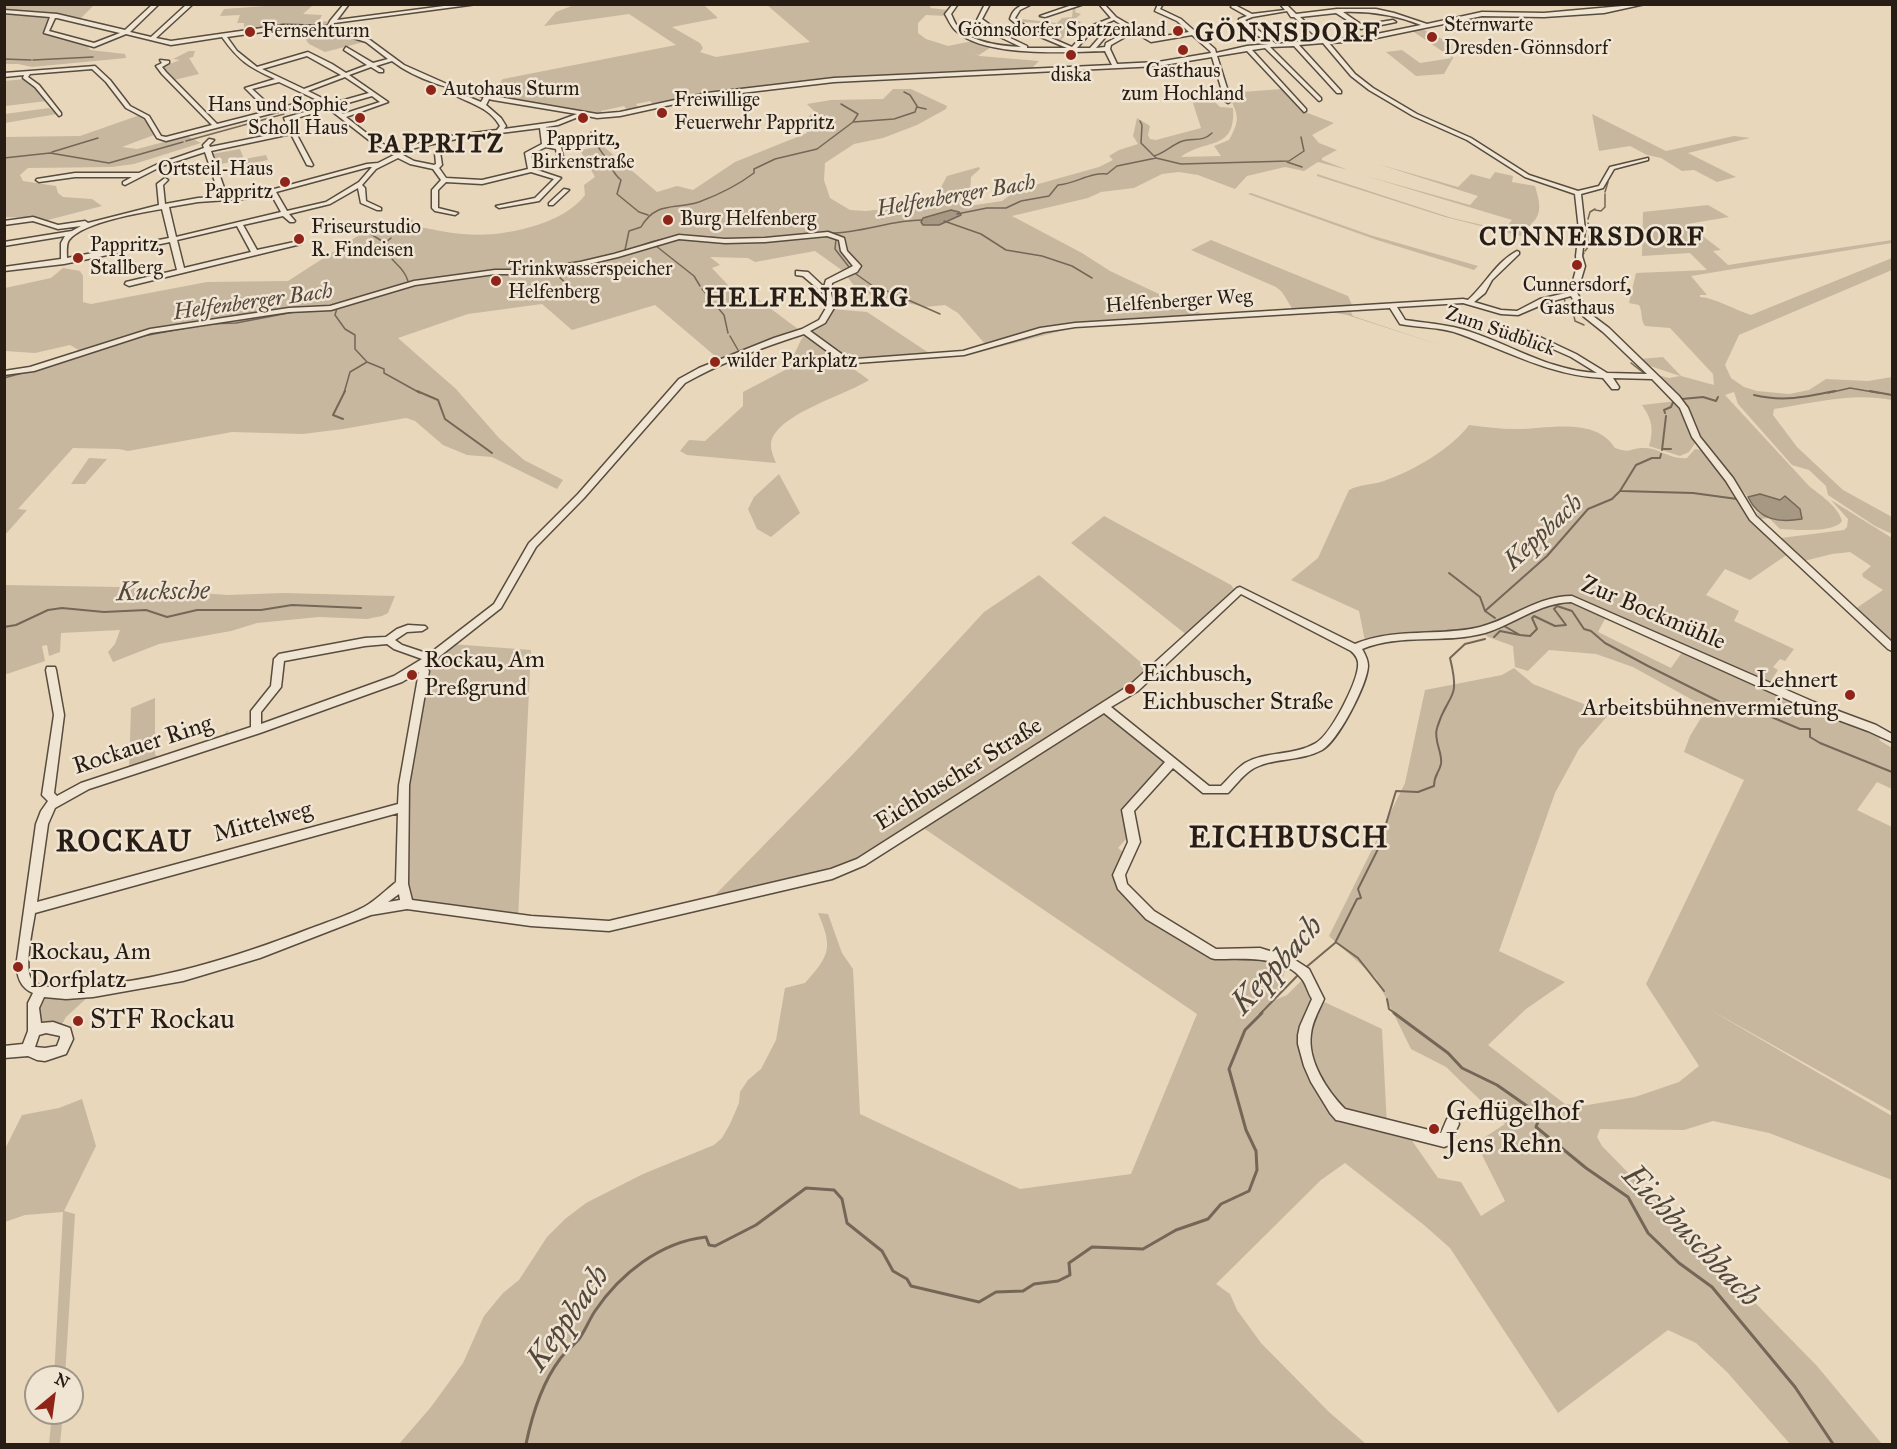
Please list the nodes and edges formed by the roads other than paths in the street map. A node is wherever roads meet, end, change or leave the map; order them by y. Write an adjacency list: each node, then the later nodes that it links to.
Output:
1 (157, 4): 27 (street)
2 (191, 4): 32 (street)
3 (347, 4): 24 (street)
4 (475, 4): 24 (street)
5 (956, 4): 39 (street)
6 (988, 4): 39 (street)
7 (1029, 4): 40 (street)
8 (1082, 4): 21 (street)
9 (1101, 4): 22 (street)
10 (1161, 4): 28 (street)
11 (1239, 4): 19 (street)
12 (1282, 4): 20 (street)
13 (1643, 4): 25 (street)
14 (4, 10): 18 (street)
15 (1285, 11): 19 (street)
16 (1337, 11): 17 (street); 17 (street); 20 (street)
17 (1385, 11): 25 (street)
18 (57, 15): 27 (street); 27 (street)
19 (1251, 15): 35 (street)
20 (1293, 15): 33 (street)
21 (1043, 16)
22 (1114, 18): 23 (street); 40 (street)
23 (1124, 24): 26 (street); 41 (street)
24 (330, 25): 29 (street); 44 (street)
25 (1427, 26): 33 (street)
26 (1134, 30): 28 (street); 42 (street)
27 (126, 32): 32 (street)
28 (1193, 33): 43 (street)
29 (233, 34): 30 (street); 31 (street)
30 (225, 37): 31 (street); 48 (street)
31 (208, 38): 32 (street)
32 (151, 39)
33 (1322, 41): 34 (street); 92 (street)
34 (1295, 44): 35 (street); 56 (street)
35 (1274, 45): 36 (street)
36 (1266, 46): 37 (street); 59 (street)
37 (1247, 48): 43 (street); 64 (street)
38 (346, 49): 46 (street)
39 (1027, 49): 40 (street)
40 (1073, 49): 41 (street)
41 (1092, 49): 42 (street)
42 (1107, 49): 47 (street)
43 (1214, 54): 47 (street); 61 (street)
44 (393, 59): 46 (street); 54 (street)
45 (162, 61): 69 (street)
46 (372, 65): 49 (street); 52 (street)
47 (1115, 66): 67 (street)
48 (256, 69): 52 (street); 53 (street)
49 (381, 71)
50 (27, 74): 51 (street); 66 (street); 69 (street)
51 (4, 75)
52 (347, 75): 55 (street); 57 (street)
53 (279, 80): 55 (street); 65 (street)
54 (456, 89): 58 (street); 62 (street)
55 (304, 91): 60 (street)
56 (1339, 92)
57 (373, 94): 63 (street); 68 (street)
58 (487, 96): 62 (street); 67 (street)
59 (1319, 99)
60 (322, 101): 63 (street); 65 (street)
61 (1228, 101)
62 (483, 105): 72 (street)
63 (330, 107): 68 (street); 71 (street)
64 (1304, 110)
65 (272, 111): 69 (street)
66 (59, 114)
67 (576, 114): 70 (street)
68 (342, 116): 77 (street)
69 (215, 125)
70 (543, 126): 72 (street); 74 (street)
71 (294, 132): 75 (street); 84 (street)
72 (498, 132): 77 (street)
73 (211, 140): 75 (street)
74 (545, 145): 79 (street); 82 (street)
75 (208, 149): 83 (street); 93 (street)
76 (438, 153): 81 (street)
77 (398, 154): 80 (street); 81 (street)
78 (1646, 159): 92 (street)
79 (561, 161)
80 (378, 165): 84 (street); 89 (street)
81 (435, 167): 87 (street)
82 (531, 170): 87 (street); 90 (street)
83 (138, 175): 85 (street); 88 (street)
84 (315, 179): 91 (street)
85 (39, 180)
86 (165, 180): 95 (street)
87 (444, 180): 98 (street)
88 (125, 183)
89 (358, 185): 97 (street); 99 (street)
90 (548, 188): 94 (street); 96 (street)
91 (273, 192): 93 (street); 99 (street)
92 (1578, 193): 119 (street)
93 (224, 198): 95 (street)
94 (551, 204)
95 (164, 206): 102 (street); 106 (street)
96 (499, 206)
97 (379, 208)
98 (455, 213)
99 (285, 214): 100 (street); 103 (street)
100 (292, 221)
101 (4, 223): 104 (street)
102 (94, 223): 104 (street); 105 (street)
103 (239, 224): 106 (street); 109 (street)
104 (58, 227): 105 (street)
105 (72, 233): 108 (street); 111 (street)
106 (173, 239): 111 (street); 113 (street)
107 (299, 243): 109 (street)
108 (7, 244)
109 (255, 253): 113 (street)
110 (1517, 253): 120 (street)
111 (64, 262): 112 (street)
112 (4, 269)
113 (181, 272): 117 (street)
114 (799, 273): 115 (street)
115 (816, 282): 116 (street); 118 (street)
116 (829, 282): 118 (street); 124 (street)
117 (129, 284)
118 (827, 293): 122 (street)
119 (1574, 296): 120 (street, Helfenberger Weg); 126 (street)
120 (1470, 302): 121 (street, Helfenberger Weg)
121 (1392, 306): 122 (street, Helfenberger Weg); 125 (street, Zum Südblick)
122 (805, 331): 132 (street, Rockauer Ring)
123 (1522, 332): 125 (street, Zum Südblick)
124 (4, 373)
125 (1606, 376): 126 (street, Zum Südblick); 127 (street, Zum Südblick)
126 (1655, 377): 130 (street)
127 (1615, 387)
128 (422, 628): 129 (street)
129 (389, 640): 132 (street); 136 (street)
130 (1893, 647)
131 (1355, 648): 135 (street, Eichbuscher Straße); 137 (street, Zur Bockmühle); 138 (street)
132 (429, 658): 133 (street, Rockauer Ring)
133 (419, 668): 136 (street, Rockauer Ring); 140 (street)
134 (51, 670): 139 (street)
135 (1105, 708): 138 (street); 142 (street, Eichbuscher Straße)
136 (256, 730): 139 (street, Rockauer Ring)
137 (1893, 738)
138 (1172, 762): 149 (street)
139 (56, 801): 143 (street, Rockauer Ring)
140 (403, 807): 141 (street); 143 (street, Mittelweg)
141 (402, 884): 142 (street); 144 (street)
142 (407, 904): 144 (street)
143 (30, 909): 145 (street, Rockauer Ring)
144 (370, 910): 145 (street)
145 (40, 992): 146 (street)
146 (34, 1031): 147 (street); 147 (street)
147 (28, 1050): 148 (street)
148 (4, 1052)
149 (1452, 1124)

